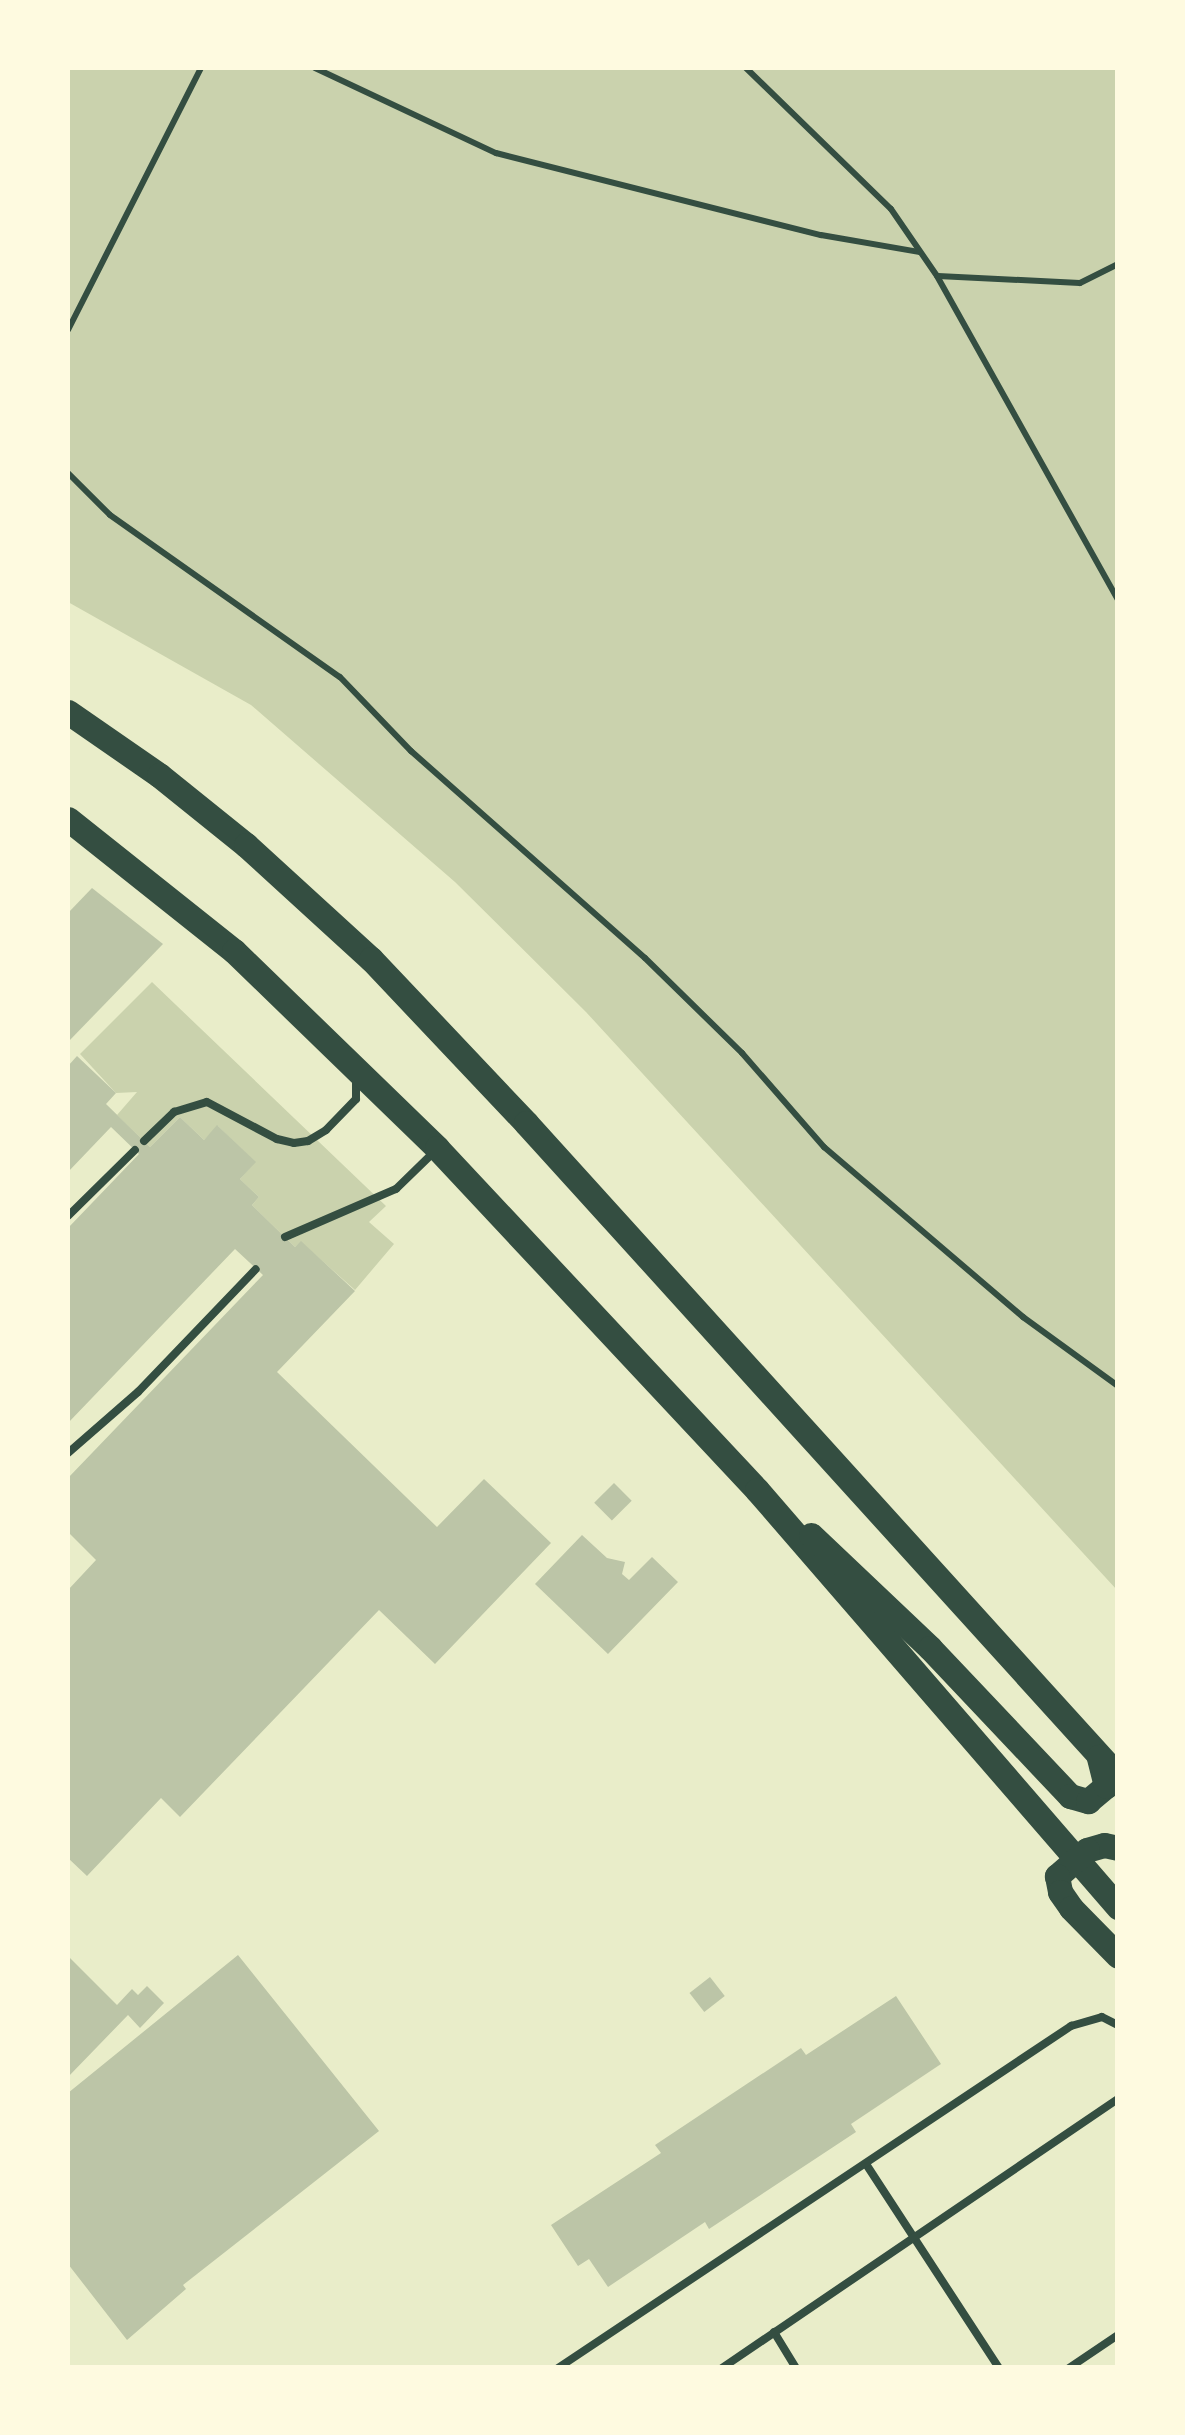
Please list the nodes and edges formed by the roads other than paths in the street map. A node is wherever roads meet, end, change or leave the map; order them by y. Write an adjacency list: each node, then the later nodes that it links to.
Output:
1 (68, 712): 12 (main road)
2 (68, 819): 3 (main road)
3 (356, 1068): 4 (lane); 5 (main road)
4 (144, 1140)
5 (437, 1148): 8 (lane); 11 (main road)
6 (135, 1150): 7 (lane)
7 (68, 1216)
8 (285, 1237)
9 (256, 1269): 10 (lane)
10 (68, 1452)
11 (757, 1490): 12 (main road); 15 (main road)
12 (1099, 1756): 13 (main road)
13 (1118, 1776)
14 (1118, 1848): 15 (main road)
15 (1072, 1858): 16 (main road); 17 (main road)
16 (1118, 1907)
17 (1118, 1956)
18 (1118, 2025): 20 (lane)
19 (1118, 2099): 21 (lane)
20 (866, 2164): 21 (lane); 24 (lane)
21 (914, 2237): 22 (lane); 28 (lane)
22 (774, 2332): 26 (lane); 27 (lane)
23 (1118, 2335): 29 (lane)
24 (572, 2364): 25 (lane)
25 (558, 2368)
26 (722, 2368)
27 (796, 2368)
28 (999, 2368)
29 (1069, 2368)

